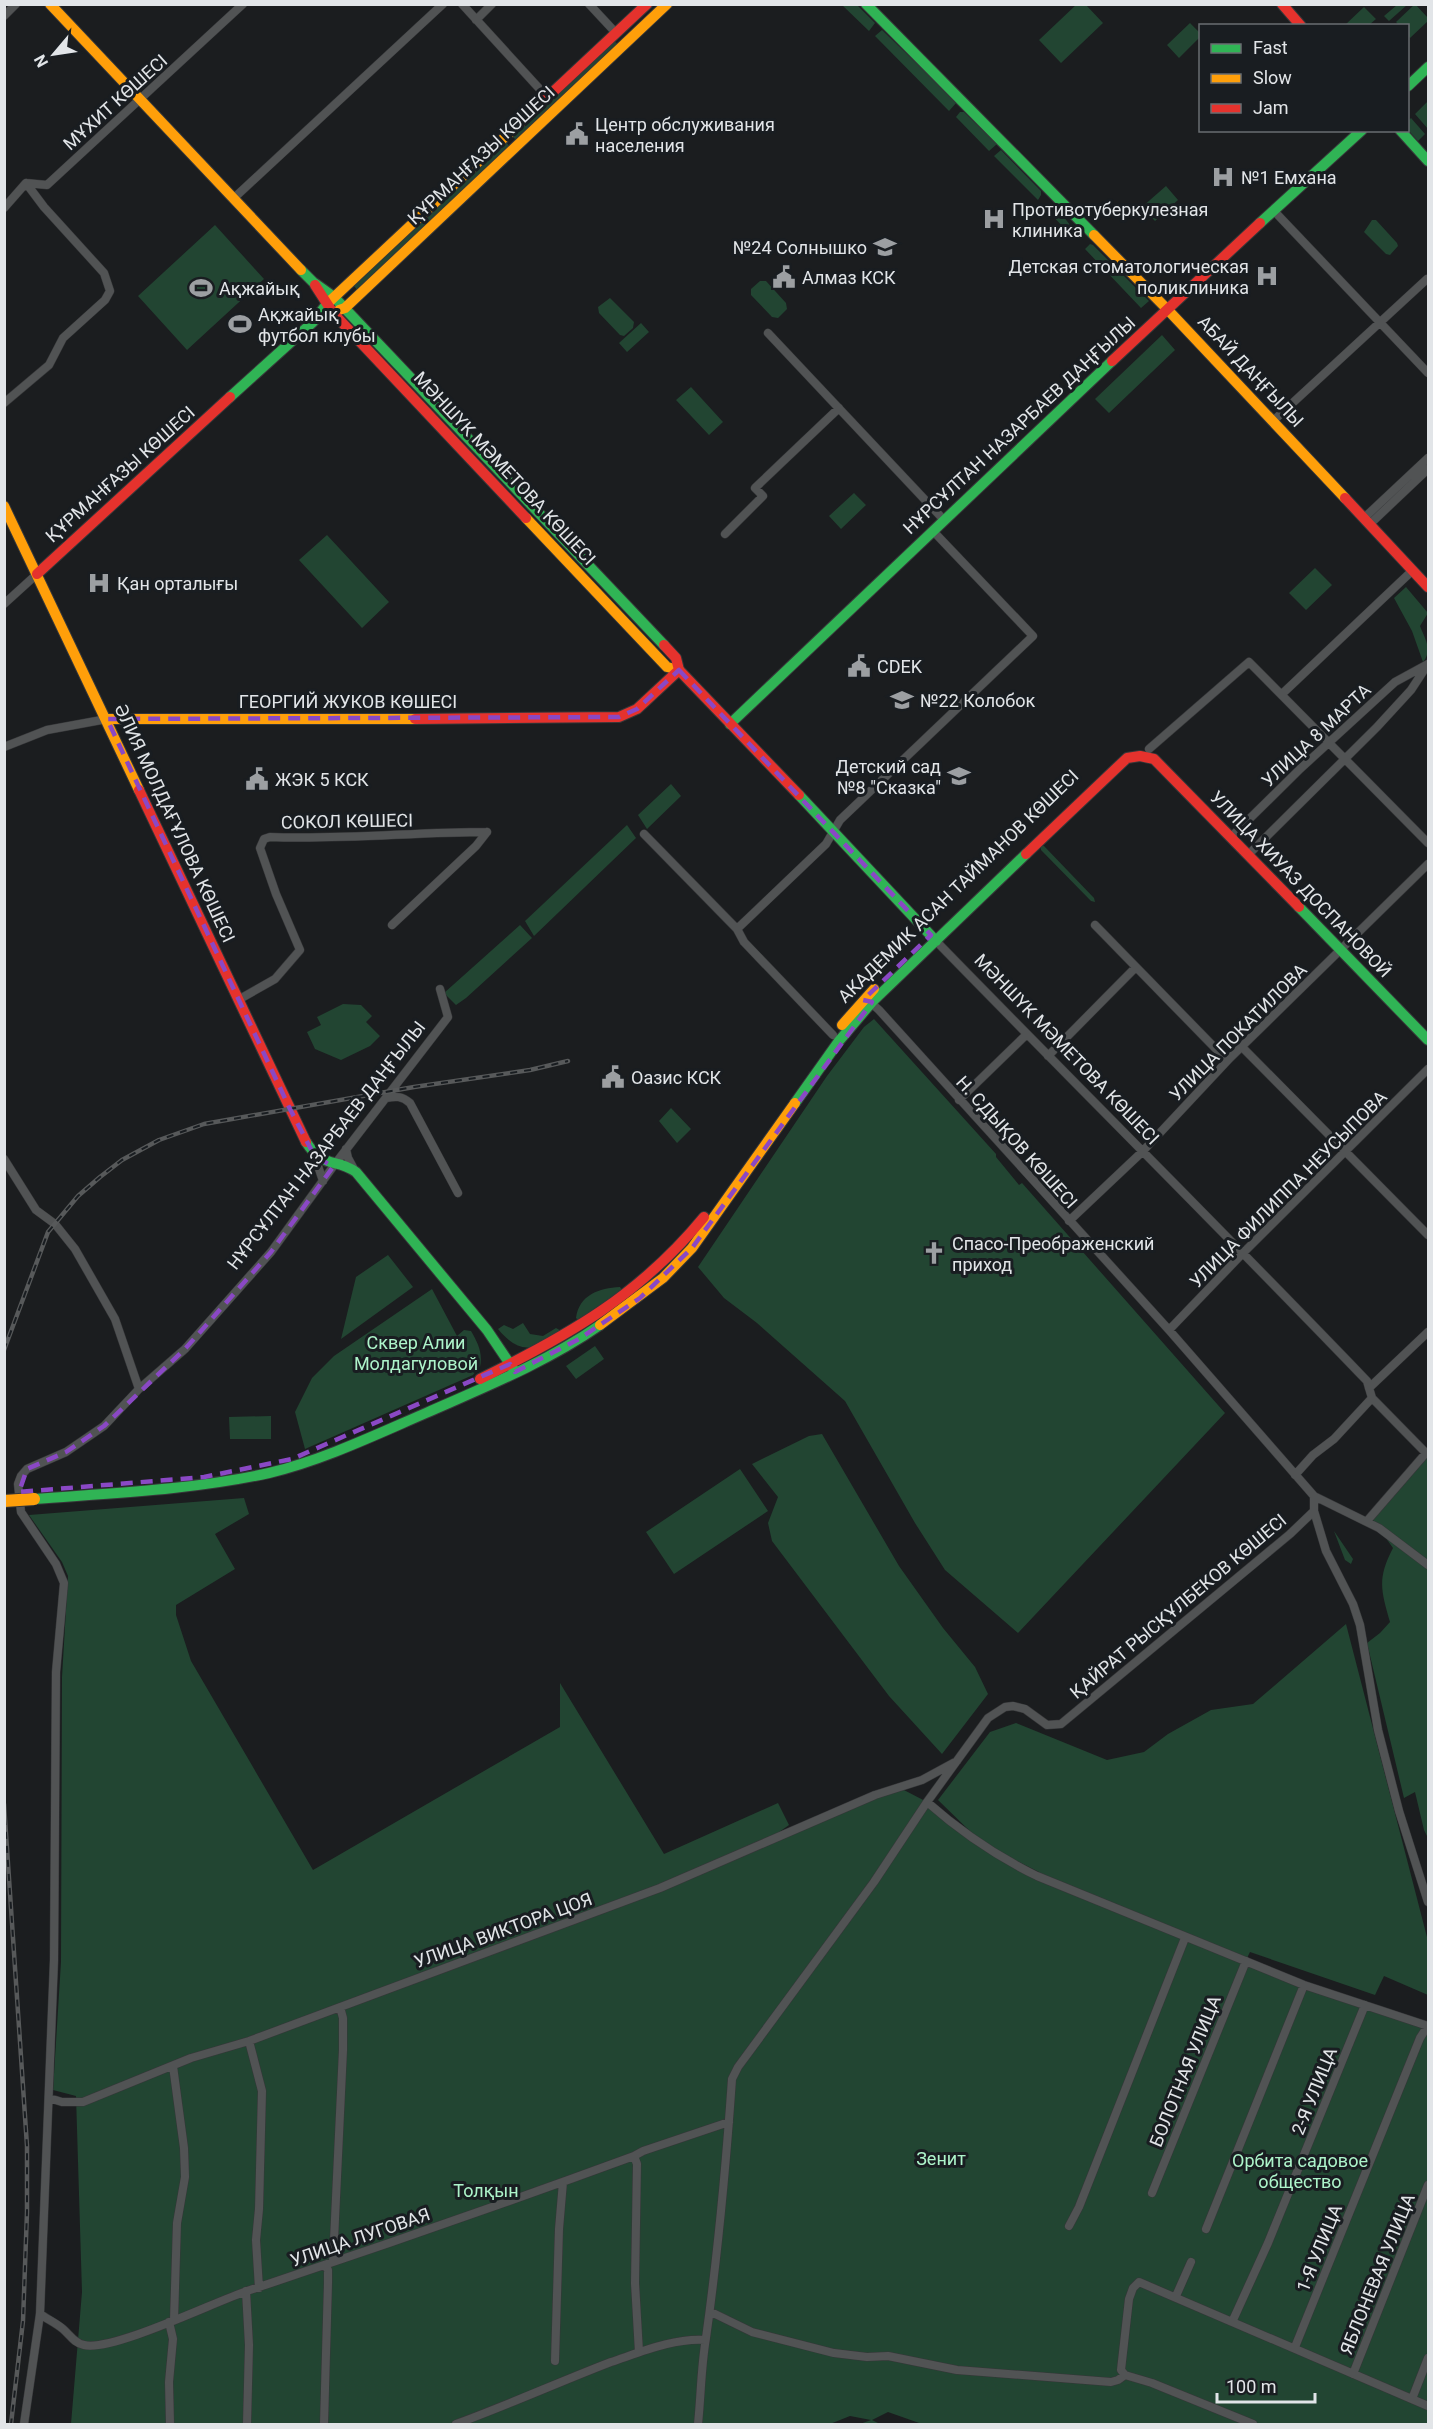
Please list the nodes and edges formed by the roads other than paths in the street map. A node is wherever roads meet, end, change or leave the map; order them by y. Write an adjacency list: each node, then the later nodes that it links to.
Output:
1 (16, 4): 12 (street)
2 (50, 4): 20 (main road, МӘНШҮК МӘМЕТОВА КӨШЕСІ)
3 (243, 4): 20 (street, МҰХИТ КӨШЕСІ)
4 (443, 4): 27 (street)
5 (462, 4): 13 (street)
6 (492, 4): 13 (street)
7 (589, 4): 15 (street)
8 (647, 4): 15 (main road, ҚҰРМАНҒАЗЫ КӨШЕСІ)
9 (667, 4): 16 (main road, ҚҰРМАНҒАЗЫ КӨШЕСІ)
10 (866, 4): 33 (main road, АБАЙ ДАҢҒЫЛЫ)
11 (1281, 4): 14 (main road)
12 (4, 16)
13 (476, 20): 19 (street)
14 (1299, 24)
15 (616, 33): 16 (main road); 19 (main road, ҚҰРМАНҒАЗЫ КӨШЕСІ)
16 (626, 44): 24 (main road, ҚҰРМАНҒАЗЫ КӨШЕСІ)
17 (1428, 67): 18 (main road)
18 (1409, 84)
19 (547, 97): 23 (main road, ҚҰРМАНҒАЗЫ КӨШЕСІ)
20 (140, 99): 26 (street, МҰХИТ КӨШЕСІ); 27 (main road, МӘНШҮК МӘМЕТОВА КӨШЕСІ)
21 (1360, 132): 29 (main road, НҰРСҰЛТАН НАЗАРБАЕВ ДАҢҒЫЛЫ)
22 (1402, 132): 25 (main road)
23 (507, 136): 24 (main road); 31 (main road, ҚҰРМАНҒАЗЫ КӨШЕСІ)
24 (516, 147): 32 (main road, ҚҰРМАНҒАЗЫ КӨШЕСІ)
25 (1428, 161)
26 (26, 183): 28 (street); 37 (street)
27 (234, 198): 31 (main road, МӘНШҮК МӘМЕТОВА КӨШЕСІ)
28 (4, 208)
29 (1275, 212): 33 (main road, НҰРСҰЛТАН НАЗАРБАЕВ ДАҢҒЫЛЫ); 34 (street)
30 (1427, 279): 34 (street)
31 (331, 305): 32 (main road, МӘНШҮК МӘМЕТОВА КӨШЕСІ); 48 (main road, ҚҰРМАНҒАЗЫ КӨШЕСІ); 52 (main road, МӘНШҮК МӘМЕТОВА КӨШЕСІ)
32 (345, 308): 52 (main road, МӘНШҮК МӘМЕТОВА КӨШЕСІ)
33 (1168, 310): 39 (main road, АБАЙ ДАҢҒЫЛЫ); 43 (main road, НҰРСҰЛТАН НАЗАРБАЕВ ДАҢҒЫЛЫ)
34 (1379, 321): 36 (street); 39 (street)
35 (768, 333): 38 (street)
36 (1428, 373)
37 (4, 403)
38 (839, 408): 43 (street); 46 (street)
39 (1273, 421): 44 (main road, АБАЙ ДАҢҒЫЛЫ)
40 (1428, 458): 44 (street)
41 (1428, 469): 44 (street)
42 (4, 506): 48 (main road, ӘЛИЯ МОЛДАҒҰЛОВА КӨШЕСІ)
43 (944, 520): 45 (main road, НҰРСҰЛТАН НАЗАРБАЕВ ДАҢҒЫЛЫ)
44 (1367, 521): 47 (main road, АБАЙ ДАҢҒЫЛЫ)
45 (933, 531): 55 (main road, НҰРСҰЛТАН НАЗАРБАЕВ ДАҢҒЫЛЫ); 60 (street)
46 (725, 534)
47 (1413, 570): 49 (main road, АБАЙ ДАҢҒЫЛЫ); 53 (street)
48 (37, 574): 50 (street, ҚҰРМАНҒАЗЫ КӨШЕСІ); 54 (main road, ӘЛИЯ МОЛДАҒҰЛОВА КӨШЕСІ)
49 (1428, 587)
50 (4, 604)
51 (1428, 664): 56 (street, УЛИЦА 8 МАРТА); 59 (street, УЛИЦА 8 МАРТА)
52 (679, 670): 54 (main road, ГЕОРГИЙ ЖУКОВ КӨШЕСІ); 55 (main road, МӘНШҮК МӘМЕТОВА КӨШЕСІ)
53 (1282, 693): 56 (street); 58 (street, АКАДЕМИК АСАН ТАЙМАНОВ КӨШЕСІ)
54 (107, 719): 57 (street, ГЕОРГИЙ ЖУКОВ КӨШЕСІ); 73 (main road, ӘЛИЯ МОЛДАҒҰЛОВА КӨШЕСІ)
55 (730, 724): 60 (main road, МӘНШҮК МӘМЕТОВА КӨШЕСІ)
56 (1329, 742): 59 (street); 62 (street, УЛИЦА 8 МАРТА)
57 (4, 747)
58 (1147, 752): 62 (main road, УЛИЦА ХИУАЗ ДОСПАНОВОЙ); 69 (main road, АКАДЕМИК АСАН ТАЙМАНОВ КӨШЕСІ)
59 (1344, 758): 63 (street); 64 (street, УЛИЦА 8 МАРТА)
60 (833, 830): 68 (street); 69 (main road, МӘНШҮК МӘМЕТОВА КӨШЕСІ)
61 (644, 834): 68 (street)
62 (1233, 835): 64 (main road, УЛИЦА ХИУАЗ ДОСПАНОВОЙ)
63 (1428, 843)
64 (1250, 853): 70 (main road, УЛИЦА ХИУАЗ ДОСПАНОВОЙ)
65 (1428, 864): 70 (street, УЛИЦА ПОКАТИЛОВА)
66 (392, 925): 73 (street, СОКОЛ КӨШЕСІ)
67 (1095, 925): 71 (street)
68 (737, 929): 77 (street)
69 (933, 938): 74 (main road, АКАДЕМИК АСАН ТАЙМАНОВ КӨШЕСІ); 76 (street, МӘНШҮК МӘМЕТОВА КӨШЕСІ)
70 (1343, 948): 75 (main road, УЛИЦА ХИУАЗ ДОСПАНОВОЙ); 78 (main road, УЛИЦА ХИУАЗ ДОСПАНОВОЙ); 79 (street, УЛИЦА ПОКАТИЛОВА)
71 (1136, 967): 80 (street); 81 (street)
72 (440, 989): 84 (street, НҰРСҰЛТАН НАЗАРБАЕВ ДАҢҒЫЛЫ)
73 (238, 1000): 89 (main road, ӘЛИЯ МОЛДАҒҰЛОВА КӨШЕСІ)
74 (867, 1001): 77 (main road, АКАДЕМИК АСАН ТАЙМАНОВ КӨШЕСІ); 83 (main road, АКАДЕМИК АСАН ТАЙМАНОВ КӨШЕСІ); 85 (street, Н. СДЫҚОВ КӨШЕСІ)
75 (1428, 1032)
76 (1027, 1034): 80 (street, МӘНШҮК МӘМЕТОВА КӨШЕСІ); 85 (street)
77 (833, 1035): 83 (main road, АКАДЕМИК АСАН ТАЙМАНОВ КӨШЕСІ)
78 (1428, 1040)
79 (1241, 1046): 81 (street, УЛИЦА ПОКАТИЛОВА); 87 (street)
80 (1048, 1056): 88 (street, МӘНШҮК МӘМЕТОВА КӨШЕСІ)
81 (1229, 1059): 88 (street, УЛИЦА ПОКАТИЛОВА)
82 (1428, 1069): 87 (street, УЛИЦА ФИЛИППА НЕУСЫПОВА)
83 (798, 1093): 100 (main road, АКАДЕМИК АСАН ТАЙМАНОВ КӨШЕСІ)
84 (386, 1098): 86 (street, НҰРСҰЛТАН НАЗАРБАЕВ ДАҢҒЫЛЫ); 94 (street)
85 (959, 1100): 95 (street, Н. СДЫҚОВ КӨШЕСІ)
86 (346, 1149): 91 (street, НҰРСҰЛТАН НАЗАРБАЕВ ДАҢҒЫЛЫ); 92 (street)
87 (1346, 1151): 96 (street); 97 (street, УЛИЦА ФИЛИППА НЕУСЫПОВА)
88 (1142, 1152): 95 (street, УЛИЦА ПОКАТИЛОВА); 97 (street, МӘНШҮК МӘМЕТОВА КӨШЕСІ)
89 (314, 1155): 91 (main road); 93 (street)
90 (4, 1159): 101 (street)
91 (335, 1164): 92 (main road); 93 (street, НҰРСҰЛТАН НАЗАРБАЕВ ДАҢҒЫЛЫ)
92 (356, 1172): 100 (main road)
93 (322, 1181): 101 (street, НҰРСҰЛТАН НАЗАРБАЕВ ДАҢҒЫЛЫ)
94 (458, 1193)
95 (1069, 1221): 98 (street, Н. СДЫҚОВ КӨШЕСІ)
96 (1428, 1235)
97 (1244, 1252): 98 (street, УЛИЦА ФИЛИППА НЕУСЫПОВА); 102 (street, МӘНШҮК МӘМЕТОВА КӨШЕСІ)
98 (1169, 1330): 104 (street, Н. СДЫҚОВ КӨШЕСІ)
99 (1428, 1332): 102 (street)
100 (512, 1368): 106 (main road, АКАДЕМИК АСАН ТАЙМАНОВ КӨШЕСІ)
101 (140, 1389): 123 (street, НҰРСҰЛТАН НАЗАРБАЕВ ДАҢҒЫЛЫ)
102 (1369, 1389): 103 (street, МӘНШҮК МӘМЕТОВА КӨШЕСІ)
103 (1372, 1398): 104 (street); 110 (street, МӘНШҮК МӘМЕТОВА КӨШЕСІ)
104 (1295, 1474): 107 (street, Н. СДЫҚОВ КӨШЕСІ)
105 (4, 1494): 106 (main road)
106 (33, 1495): 108 (main road, bridge)
107 (1314, 1496): 109 (street); 110 (street)
108 (4, 1501)
109 (1314, 1510): 112 (street, ҚАЙРАТ РЫСҚҰЛБЕКОВ КӨШЕСІ); 114 (street)
110 (1367, 1521): 111 (street)
111 (1428, 1565)
112 (959, 1760): 113 (street); 119 (street, УЛИЦА ВИКТОРА ЦОЯ)
113 (927, 1802): 115 (street); 124 (street)
114 (1428, 1902)
115 (1185, 1938): 116 (street); 129 (street)
116 (1246, 1960): 117 (street); 128 (street, БОЛОТНАЯ УЛИЦА)
117 (1304, 1985): 118 (street); 130 (street)
118 (1365, 2005): 120 (street); 138 (street, 2-Я УЛИЦА)
119 (340, 2007): 121 (street, УЛИЦА ВИКТОРА ЦОЯ); 132 (street)
120 (1428, 2026): 141 (street, 1-Я УЛИЦА)
121 (249, 2041): 122 (street, УЛИЦА ВИКТОРА ЦОЯ); 133 (street)
122 (173, 2067): 123 (street, УЛИЦА ВИКТОРА ЦОЯ); 139 (street)
123 (50, 2098): 137 (street)
124 (729, 2122): 125 (street, УЛИЦА ЛУГОВАЯ); 136 (street)
125 (634, 2156): 126 (street, УЛИЦА ЛУГОВАЯ); 142 (street)
126 (563, 2182): 132 (street, УЛИЦА ЛУГОВАЯ); 144 (street)
127 (1428, 2185): 145 (street, ЯБЛОНЕВАЯ УЛИЦА)
128 (1152, 2193)
129 (1069, 2226)
130 (1206, 2229)
131 (1191, 2262): 135 (street)
132 (329, 2263): 133 (street, УЛИЦА ЛУГОВАЯ); 152 (street)
133 (259, 2288): 134 (street, УЛИЦА ЛУГОВАЯ)
134 (246, 2291): 139 (street, УЛИЦА ЛУГОВАЯ); 151 (street)
135 (1176, 2296): 138 (street); 146 (street)
136 (711, 2312): 140 (street); 146 (street)
137 (40, 2314): 139 (street, УЛИЦА ЛУГОВАЯ); 149 (street)
138 (1233, 2320): 141 (street)
139 (171, 2321): 150 (street)
140 (705, 2340): 142 (street); 154 (street)
141 (1295, 2347): 145 (street)
142 (639, 2352): 153 (street)
143 (1428, 2358): 147 (street)
144 (555, 2361)
145 (1353, 2374): 147 (street)
146 (1125, 2375): 155 (street)
147 (1412, 2399): 148 (street)
148 (1428, 2406)
149 (24, 2424)
150 (170, 2424)
151 (246, 2424)
152 (324, 2424)
153 (456, 2424)
154 (698, 2424)
155 (1253, 2424)

